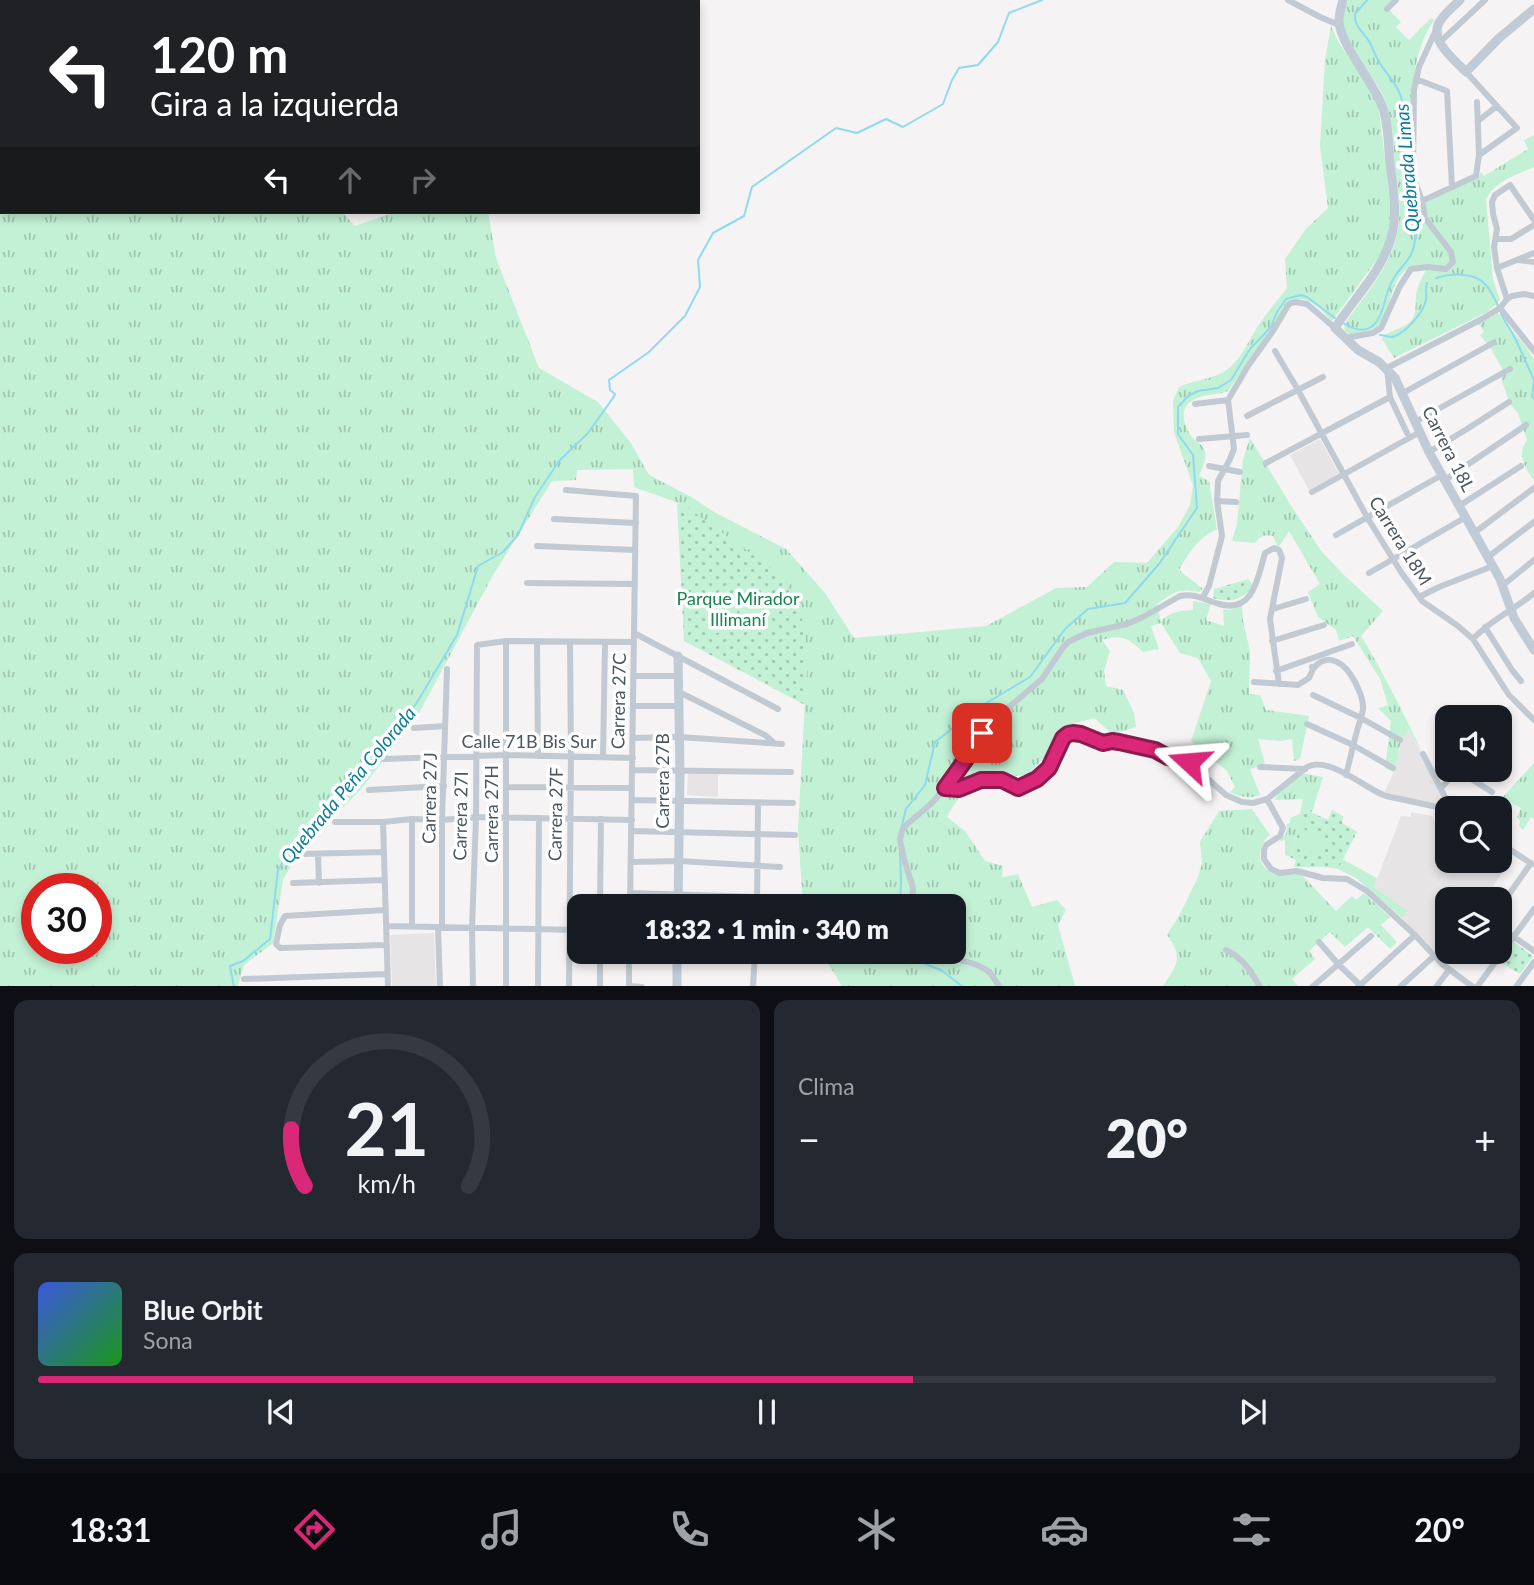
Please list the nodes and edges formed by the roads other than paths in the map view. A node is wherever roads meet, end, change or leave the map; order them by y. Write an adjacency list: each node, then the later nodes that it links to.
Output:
1 (1288, 0): 8 (street)
2 (1343, 0): 8 (street)
3 (1396, 0): 6 (street)
4 (1460, 0): 9 (street)
5 (1485, 0): 10 (street)
6 (1387, 9)
7 (1534, 9): 11 (street)
8 (1339, 25): 28 (street)
9 (1437, 29): 10 (street); 12 (street)
10 (1440, 42): 11 (street)
11 (1466, 72): 14 (street)
12 (1416, 79): 17 (street); 18 (street)
13 (1477, 102): 15 (street)
14 (1497, 106): 15 (street); 16 (street)
15 (1478, 121): 16 (street)
16 (1479, 155): 17 (street)
17 (1452, 187): 18 (street)
18 (1422, 201): 29 (street)
19 (1534, 223): 20 (street); 20 (street)
20 (1496, 239): 24 (street)
21 (1534, 253): 22 (street)
22 (1519, 260): 23 (street); 24 (street)
23 (1534, 262)
24 (1497, 268): 26 (street)
25 (1533, 297): 26 (street)
26 (1507, 299): 27 (street)
27 (1498, 309): 32 (street); 33 (street)
28 (1339, 322): 29 (street, Carrera 18L); 39 (street, Carrera 18L)
29 (1345, 338): 33 (street, Carrera 18L)
30 (1493, 343): 37 (street)
31 (1275, 351): 36 (street, Carrera 18M)
32 (1533, 351)
33 (1387, 368): 37 (street, Carrera 18L); 38 (street)
34 (1510, 369): 43 (street)
35 (1323, 377): 36 (street)
36 (1298, 390): 42 (street); 46 (street, Carrera 18M)
37 (1403, 393): 43 (street, Carrera 18L)
38 (1390, 397): 46 (street); 47 (street)
39 (1228, 400): 41 (street); 49 (street)
40 (1509, 402): 51 (street)
41 (1195, 404)
42 (1247, 415)
43 (1415, 422): 45 (street, Carrera 18L)
44 (1526, 425): 58 (street)
45 (1420, 432): 51 (street, Carrera 18L); 57 (street)
46 (1321, 433): 52 (street); 57 (street, Carrera 18M)
47 (1406, 433)
48 (1247, 435): 49 (street)
49 (1232, 436): 50 (street); 55 (street)
50 (1199, 439)
51 (1429, 452): 58 (street, Carrera 18L)
52 (1266, 463)
53 (1209, 466): 55 (street)
54 (1521, 466): 64 (street)
55 (1225, 469): 56 (street); 62 (street)
56 (1240, 472)
57 (1344, 474): 61 (street); 65 (street, Carrera 18M)
58 (1444, 478): 64 (street, Carrera 18L); 65 (street)
59 (1534, 488): 70 (street)
60 (566, 490): 69 (street, Carrera 27C)
61 (1311, 492)
62 (1217, 500): 63 (street); 82 (street)
63 (1236, 502)
64 (1459, 506): 66 (street, Carrera 18L)
65 (1367, 517): 71 (street); 74 (street, Carrera 18M)
66 (1466, 517): 70 (street, Carrera 18L); 74 (street)
67 (554, 519): 69 (street)
68 (1534, 522): 75 (street)
69 (636, 523): 73 (street, Carrera 27C)
70 (1474, 533): 75 (street, Carrera 18L)
71 (1336, 535)
72 (537, 546): 73 (street)
73 (635, 550): 79 (street, Carrera 27C)
74 (1392, 559): 77 (street); 83 (street, Carrera 18M)
75 (1490, 561): 80 (street, Carrera 18L); 83 (street)
76 (1534, 561): 80 (street)
77 (1369, 573)
78 (527, 583): 79 (street)
79 (635, 584): 89 (street, Carrera 27C)
80 (1502, 586): 86 (street, Carrera 18L)
81 (1534, 593): 86 (street)
82 (1203, 597): 85 (street); 147 (street)
83 (1419, 597): 90 (street, Carrera 18M)
84 (1306, 599): 85 (street)
85 (1273, 608): 92 (street)
86 (1510, 611): 88 (street); 98 (street, Carrera 18L)
87 (1324, 625): 92 (street)
88 (1485, 627): 90 (street); 107 (street)
89 (634, 633): 95 (street, Carrera 27C); 99 (street)
90 (1473, 639): 115 (street, Carrera 18M)
91 (506, 641): 93 (street); 126 (street, Carrera 27I); 127 (street, Carrera 27H)
92 (1272, 641): 103 (street)
93 (537, 642): 94 (street); 129 (street, Carrera 27F)
94 (570, 642): 96 (street); 130 (street, Carrera 27F)
95 (634, 642): 96 (street); 104 (street, Carrera 27C)
96 (605, 643): 131 (street)
97 (1352, 644): 100 (street)
98 (1534, 650)
99 (678, 656): 105 (street, Carrera 27B); 113 (street)
100 (1307, 660): 102 (street); 103 (street)
101 (447, 669): 117 (street, Carrera 27J)
102 (1313, 669): 108 (street); 114 (street)
103 (1276, 671): 108 (street)
104 (634, 676): 105 (street); 111 (street, Carrera 27C)
105 (678, 676): 109 (street, Carrera 27B)
106 (1254, 681): 108 (street)
107 (1521, 681)
108 (1279, 684)
109 (679, 692): 112 (street, Carrera 27B); 122 (street)
110 (1313, 695): 114 (street)
111 (633, 706): 112 (street); 120 (street, Carrera 27C)
112 (679, 706): 119 (street, Carrera 27B)
113 (778, 709)
114 (1361, 718): 121 (street); 124 (street)
115 (1534, 720)
116 (1307, 724): 124 (street)
117 (445, 726): 118 (street); 128 (street, Carrera 27J)
118 (414, 728)
119 (679, 737): 120 (street); 122 (street); 138 (street, Carrera 27B)
120 (633, 738): 132 (street, Carrera 27C)
121 (1400, 740)
122 (774, 743): 123 (street)
123 (782, 744)
124 (1353, 745): 135 (street); 140 (street)
125 (1423, 754): 148 (street)
126 (476, 755): 127 (street, Calle 71B Bis Sur); 128 (street, Calle 71B Bis Sur); 158 (street, Carrera 27I)
127 (506, 755): 129 (street, Calle 71B Bis Sur); 144 (street, Carrera 27H)
128 (444, 756): 133 (street, Calle 71B Bis Sur); 143 (street, Carrera 27J)
129 (538, 756): 130 (street, Calle 71B Bis Sur)
130 (571, 756): 131 (street, Calle 71B Bis Sur); 145 (street, Carrera 27F)
131 (603, 756): 132 (street, Calle 71B Bis Sur)
132 (633, 758): 137 (street, Carrera 27C)
133 (383, 760)
134 (1260, 767): 136 (street)
135 (1393, 768)
136 (1305, 769): 140 (street); 152 (street)
137 (632, 770): 138 (street); 146 (street, Carrera 27C)
138 (680, 771): 139 (street); 154 (street, Carrera 27B)
139 (791, 772)
140 (1346, 775): 157 (street)
141 (1446, 782): 148 (street)
142 (1476, 782): 150 (street)
143 (444, 786): 149 (street); 164 (street, Carrera 27J)
144 (507, 787): 145 (street); 159 (street, Carrera 27H)
145 (570, 788): 146 (street); 162 (street, Carrera 27F)
146 (632, 788): 153 (street, Carrera 27C)
147 (945, 788): 152 (street); 190 (street)
148 (1441, 788): 151 (street)
149 (369, 790)
150 (1492, 792)
151 (1445, 796)
152 (1267, 799): 200 (street)
153 (632, 800): 154 (street); 165 (street, Carrera 27C)
154 (680, 801): 155 (street); 169 (street, Carrera 27B)
155 (758, 803): 156 (street); 170 (street)
156 (793, 803)
157 (1435, 806)
158 (476, 817): 159 (street); 164 (street); 196 (street, Carrera 27I)
159 (506, 817): 160 (street); 197 (street, Carrera 27H)
160 (539, 818): 162 (street); 198 (street)
161 (412, 819): 164 (street); 167 (street); 194 (street)
162 (570, 819): 163 (street); 186 (street, Carrera 27F)
163 (601, 819): 165 (street); 187 (street)
164 (442, 820): 195 (street, Carrera 27J)
165 (632, 820): 168 (street, Carrera 27C)
166 (335, 822): 167 (street)
167 (383, 822): 173 (street)
168 (632, 831): 169 (street); 177 (street, Carrera 27C)
169 (679, 831): 170 (street); 176 (street, Carrera 27B)
170 (757, 834): 171 (street); 179 (street)
171 (796, 835)
172 (1512, 851): 178 (street)
173 (383, 852): 175 (street); 181 (street)
174 (302, 854): 175 (street)
175 (318, 854): 183 (street)
176 (678, 861): 177 (street); 179 (street); 188 (street, Carrera 27B)
177 (631, 862): 185 (street, Carrera 27C)
178 (1533, 864): 184 (street)
179 (758, 865): 180 (street); 189 (street)
180 (780, 867)
181 (384, 880): 183 (street); 192 (street)
182 (293, 883): 183 (street)
183 (319, 883)
184 (1512, 891)
185 (630, 893): 188 (street)
186 (569, 894)
187 (600, 894)
188 (678, 894)
189 (758, 894)
190 (913, 894)
191 (1534, 909): 201 (street)
192 (385, 910): 193 (street); 204 (street)
193 (386, 926): 194 (street); 204 (street)
194 (412, 927): 195 (street)
195 (440, 927): 196 (street); 220 (street, Carrera 27J)
196 (472, 928): 197 (street); 221 (street, Carrera 27I)
197 (506, 928): 198 (street); 222 (street, Carrera 27H)
198 (538, 929): 199 (street); 223 (street)
199 (567, 930)
200 (1415, 935): 207 (street); 233 (street)
201 (1513, 935): 206 (street); 236 (street)
202 (1371, 936): 215 (street)
203 (1319, 942): 215 (street)
204 (386, 945): 217 (street)
205 (1226, 950): 231 (street)
206 (1534, 951)
207 (1434, 956): 216 (street); 234 (street)
208 (966, 962): 230 (street)
209 (1534, 962): 237 (street)
210 (569, 964): 224 (street, Carrera 27F)
211 (600, 964): 225 (street)
212 (629, 964): 226 (street)
213 (677, 964): 228 (street)
214 (754, 964): 229 (street)
215 (1339, 965): 232 (street); 233 (street)
216 (1449, 970): 235 (street); 236 (street)
217 (387, 974): 218 (street); 219 (street)
218 (244, 979)
219 (388, 986)
220 (440, 986)
221 (473, 986)
222 (506, 986)
223 (538, 986)
224 (569, 986)
225 (600, 986)
226 (629, 986): 227 (street)
227 (642, 986)
228 (677, 986)
229 (753, 986)
230 (1000, 986)
231 (1260, 986)
232 (1312, 986)
233 (1359, 986)
234 (1400, 986)
235 (1436, 986)
236 (1475, 986)
237 (1516, 986)

